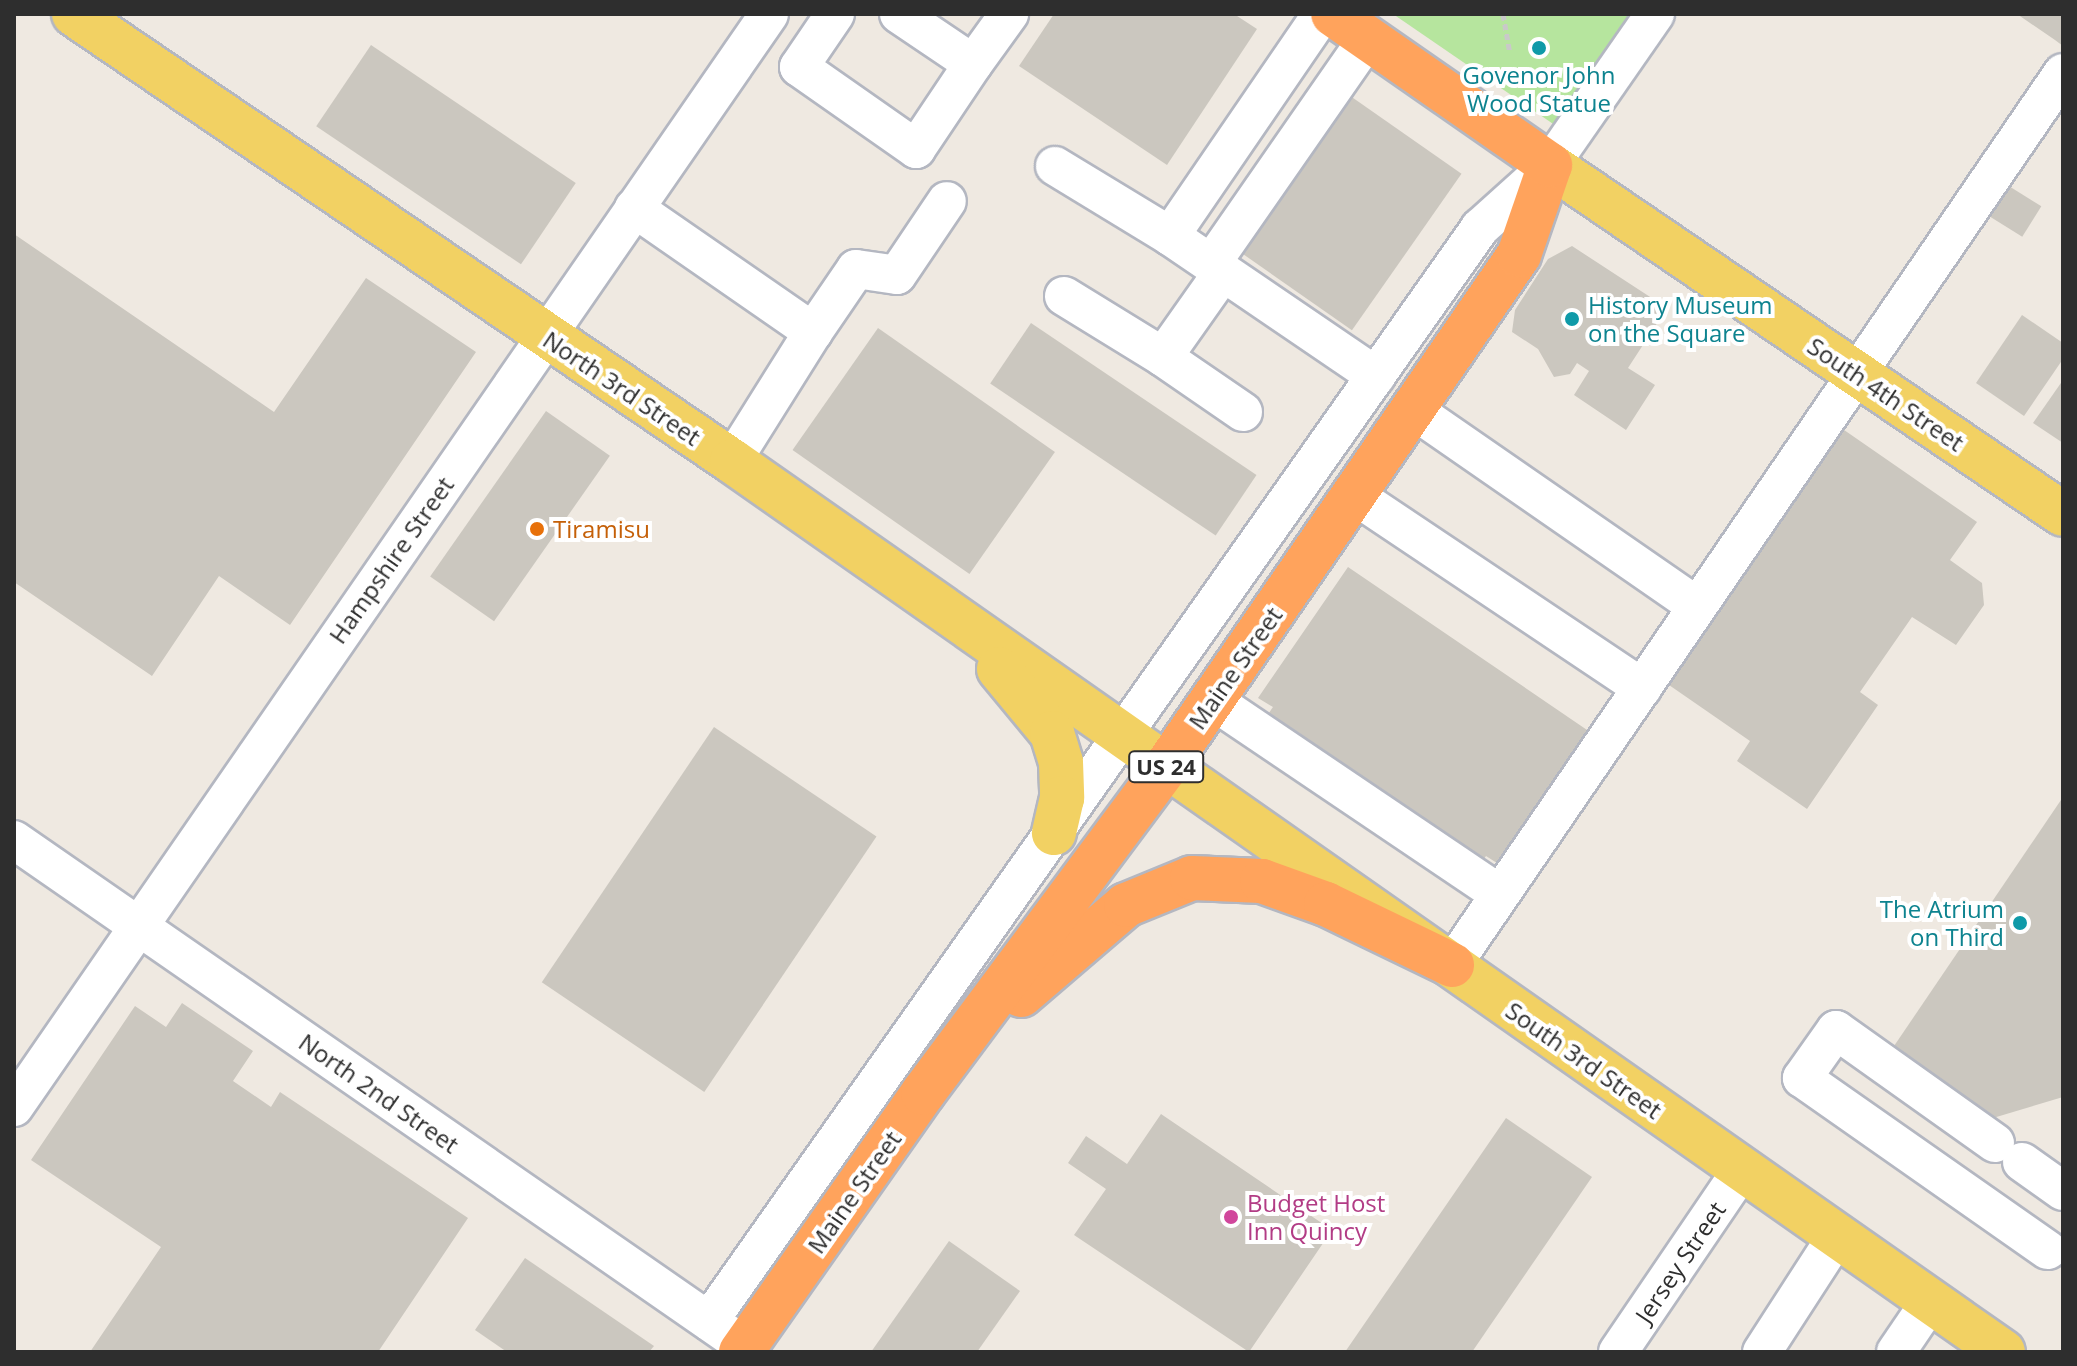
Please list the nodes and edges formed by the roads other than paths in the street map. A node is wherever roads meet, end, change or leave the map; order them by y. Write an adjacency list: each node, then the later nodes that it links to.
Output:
1 (74, 14): 20 (main road, North 3rd Street)
2 (769, 14): 15 (street, Hampshire Street)
3 (835, 14): 10 (street)
4 (899, 14): 10 (street)
5 (1009, 14): 10 (street)
6 (1322, 14): 16 (street)
7 (1333, 14): 9 (highway)
8 (1655, 14): 12 (street, Maine Street)
9 (1368, 38): 12 (highway); 17 (street)
10 (973, 64)
11 (2057, 96): 22 (street)
12 (1550, 165): 22 (main road, South 4th Street); 23 (street, Maine Street); 24 (highway, Maine Street / US 24)
13 (1055, 166): 16 (street)
14 (947, 201): 19 (street)
15 (634, 208): 19 (street); 20 (street, Hampshire Street)
16 (1170, 236): 17 (street)
17 (1217, 268): 21 (street); 23 (street)
18 (1064, 296): 21 (street)
19 (813, 332): 26 (street)
20 (545, 336): 26 (main road, North 3rd Street); 38 (street, Hampshire Street)
21 (1163, 357): 25 (street)
22 (1856, 374): 28 (main road, South 4th Street); 29 (street)
23 (1376, 376): 33 (street, Maine Street)
24 (1412, 409): 27 (highway, Maine Street / US 24); 29 (street)
25 (1243, 412)
26 (732, 461): 30 (main road, North 3rd Street)
27 (1354, 495): 31 (street); 32 (highway, Maine Street / US 24)
28 (2063, 514)
29 (1697, 606): 31 (street)
30 (945, 612): 33 (main road, North 3rd Street); 35 (main road)
31 (1642, 688): 37 (street)
32 (1212, 700): 34 (highway, Maine Street / US 24); 37 (street)
33 (1123, 733): 34 (main road, North 3rd Street); 35 (street, Maine Street)
34 (1168, 764): 39 (main road, South 3rd Street); 40 (highway, Maine Street / US 24)
35 (1054, 833): 47 (street, Maine Street)
36 (14, 840): 38 (street, North 2nd Street)
37 (1500, 894): 39 (street)
38 (138, 927): 41 (street, Hampshire Street); 47 (street, North 2nd Street)
39 (1452, 965): 40 (highway); 42 (main road, South 3rd Street)
40 (923, 1093): 48 (highway, Maine Street / US 24)
41 (14, 1107)
42 (1741, 1171): 44 (main road, South 3rd Street); 49 (street, Jersey Street)
43 (2063, 1191): 45 (street)
44 (1835, 1239): 46 (main road, South 3rd Street); 50 (street)
45 (2058, 1247)
46 (1930, 1302): 51 (street); 52 (main road, South 3rd Street)
47 (709, 1321): 48 (street, North 2nd Street)
48 (747, 1350)
49 (1618, 1352)
50 (1762, 1352)
51 (1896, 1352)
52 (2003, 1352)

